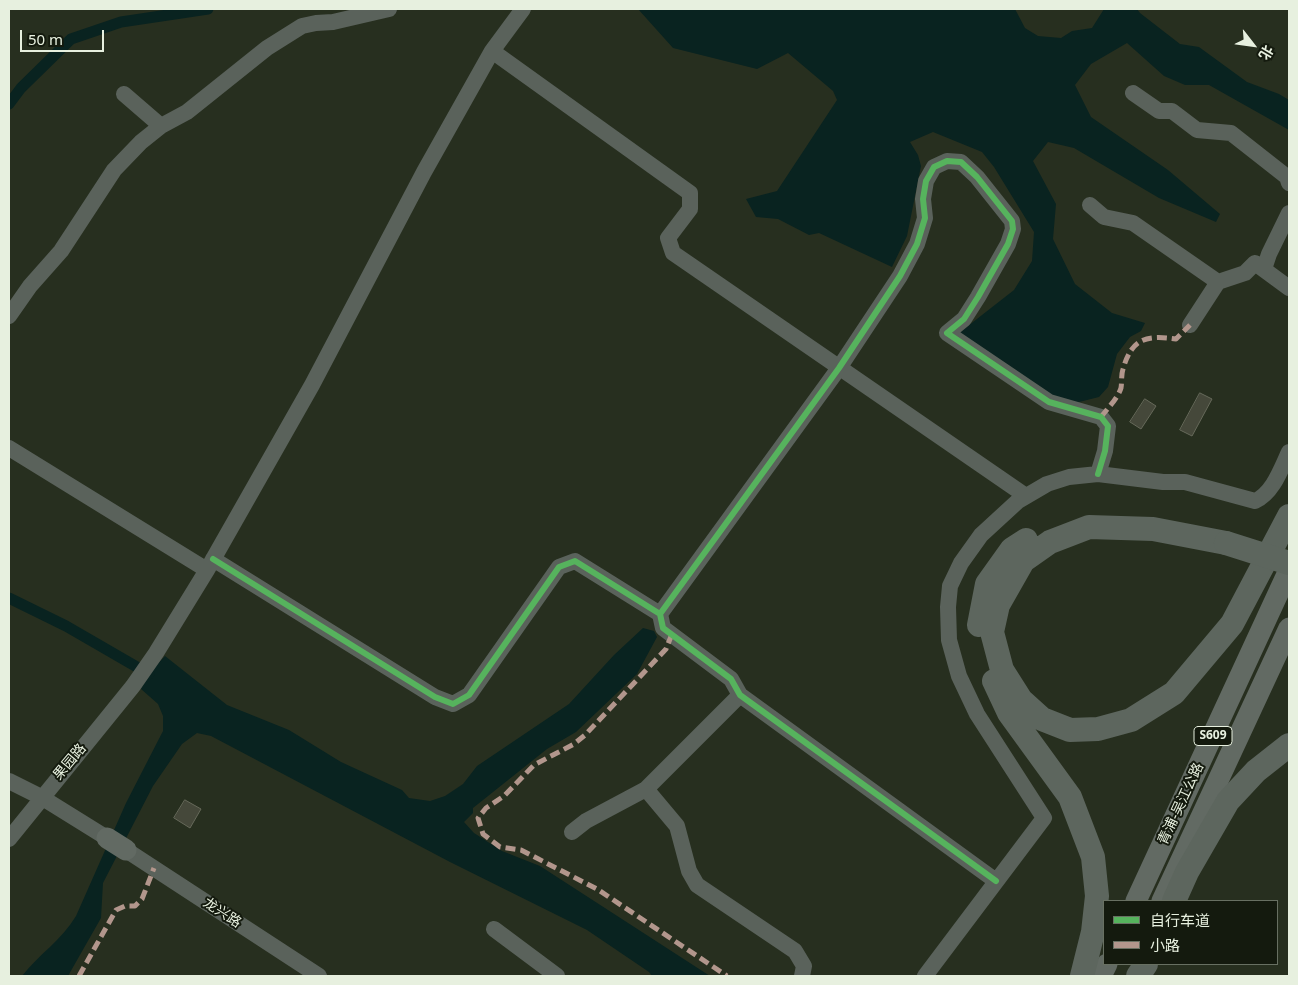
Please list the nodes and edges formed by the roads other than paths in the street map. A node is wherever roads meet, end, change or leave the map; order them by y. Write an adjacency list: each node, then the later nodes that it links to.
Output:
1 (389, 9): 6 (street)
2 (523, 9): 3 (street, 果园路)
3 (492, 50): 15 (street); 24 (street, 果园路)
4 (1133, 93): 7 (street)
5 (124, 94): 6 (street)
6 (161, 126): 13 (street)
7 (1289, 183)
8 (1090, 205): 11 (street)
9 (1289, 213): 10 (street)
10 (1264, 269): 11 (street); 12 (street)
11 (1218, 282): 14 (street)
12 (1289, 288)
13 (9, 316)
14 (1190, 325)
15 (839, 368): 18 (street); 19 (street); 26 (street)
16 (9, 448): 24 (street)
17 (1289, 452): 18 (street)
18 (1098, 474): 19 (street)
19 (1026, 496): 37 (street)
20 (1289, 516): 21 (highway)
21 (1228, 536): 22 (highway); 23 (highway, bridge); 47 (highway)
22 (1289, 550)
23 (1289, 562)
24 (210, 564): 26 (street); 32 (street, 果园路)
25 (1289, 570): 38 (main road, 青浦-吴江公路 / S609)
26 (660, 614): 28 (street)
27 (1289, 628): 39 (main road, 青浦-吴江公路 / S609)
28 (740, 695): 31 (street); 37 (street)
29 (1289, 744): 40 (highway)
30 (9, 780): 32 (street)
31 (646, 789): 33 (street); 45 (street)
32 (41, 798): 34 (street); 35 (street, 果园路)
33 (572, 832)
34 (107, 838): 36 (main road)
35 (9, 839)
36 (126, 850): 43 (street, 龙兴路)
37 (996, 881): 46 (street)
38 (1136, 900)
39 (1162, 900)
40 (1174, 900)
41 (494, 929): 44 (street)
42 (1145, 965): 48 (highway)
43 (319, 976)
44 (557, 976)
45 (802, 976)
46 (925, 976)
47 (1082, 976)
48 (1138, 976)

